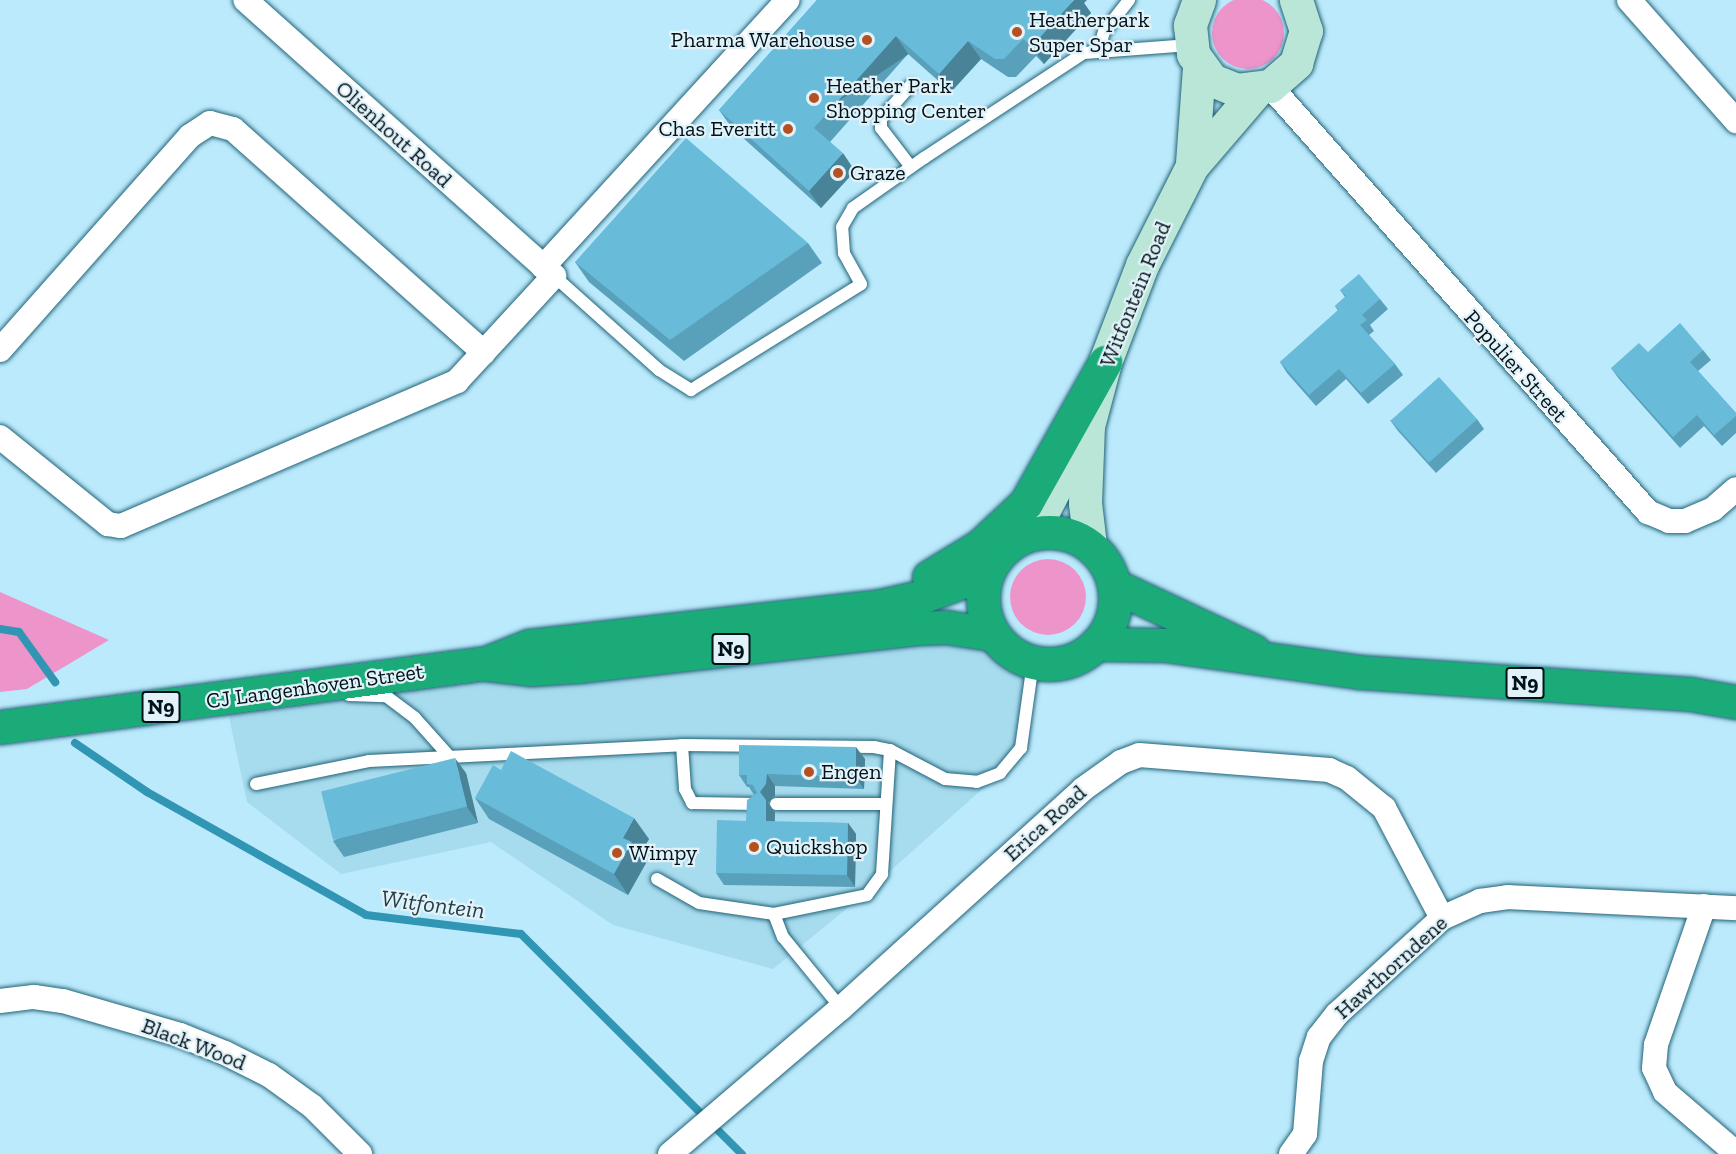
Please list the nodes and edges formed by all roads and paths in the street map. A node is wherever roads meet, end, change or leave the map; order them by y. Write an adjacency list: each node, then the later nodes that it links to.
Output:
1 (245, 0): 14 (street, Olienhout Road)
2 (788, 0): 14 (street)
3 (1129, 0): 7 (lane)
4 (1199, 0): 8 (main road, Witfontein Road)
5 (1629, 0): 11 (street)
6 (1301, 4): 10 (main road, Witfontein Road)
7 (1099, 50): 8 (lane); 13 (lane)
8 (1195, 56): 10 (main road); 12 (main road, Witfontein Road)
9 (910, 86): 13 (lane)
10 (1264, 88): 12 (main road, Witfontein Road); 20 (street, Populier Street)
11 (1736, 121)
12 (1192, 166): 17 (main road, Witfontein Road)
13 (911, 167): 14 (lane)
14 (548, 271): 16 (street)
15 (0, 350): 16 (street)
16 (484, 353): 19 (street)
17 (1105, 362): 18 (main road, Witfontein Road); 25 (highway)
18 (1088, 426): 21 (main road, Witfontein Road); 22 (main road, Witfontein Road)
19 (0, 437)
20 (1736, 489)
21 (1031, 534): 22 (highway); 23 (highway)
22 (1090, 545): 24 (highway)
23 (987, 572): 25 (highway, CJ Langenhoven Street / N9); 26 (highway)
24 (1115, 586): 27 (highway); 28 (highway, N9)
25 (813, 615): 29 (highway, CJ Langenhoven Street / N9)
26 (992, 634): 29 (highway, CJ Langenhoven Street / N9); 30 (highway)
27 (1096, 645): 28 (highway, N9); 30 (highway)
28 (1261, 656): 33 (highway, N9)
29 (486, 663): 32 (highway, CJ Langenhoven Street / N9)
30 (1033, 663): 37 (lane)
31 (1736, 690): 33 (highway, N9)
32 (248, 694): 35 (highway, CJ Langenhoven Street / N9); 38 (lane)
33 (1690, 694): 34 (highway, N9)
34 (1736, 702)
35 (0, 727)
36 (682, 745): 37 (lane); 38 (lane); 40 (lane)
37 (890, 750): 42 (lane)
38 (449, 756): 39 (lane)
39 (256, 784)
40 (756, 804)
41 (776, 804): 42 (lane)
42 (886, 804): 46 (lane)
43 (657, 879): 46 (lane)
44 (1704, 906): 45 (street, Hawthorndene); 47 (street, Hawthorndene); 50 (street)
45 (1736, 908)
46 (774, 914): 49 (lane)
47 (1442, 918): 49 (street, Erica Road); 54 (street, Hawthorndene)
48 (0, 1001): 52 (street, Black Wood)
49 (841, 1008): 53 (street, Erica Road)
50 (1726, 1133): 51 (street)
51 (1736, 1153)
52 (360, 1154)
53 (670, 1154)
54 (1291, 1154)

